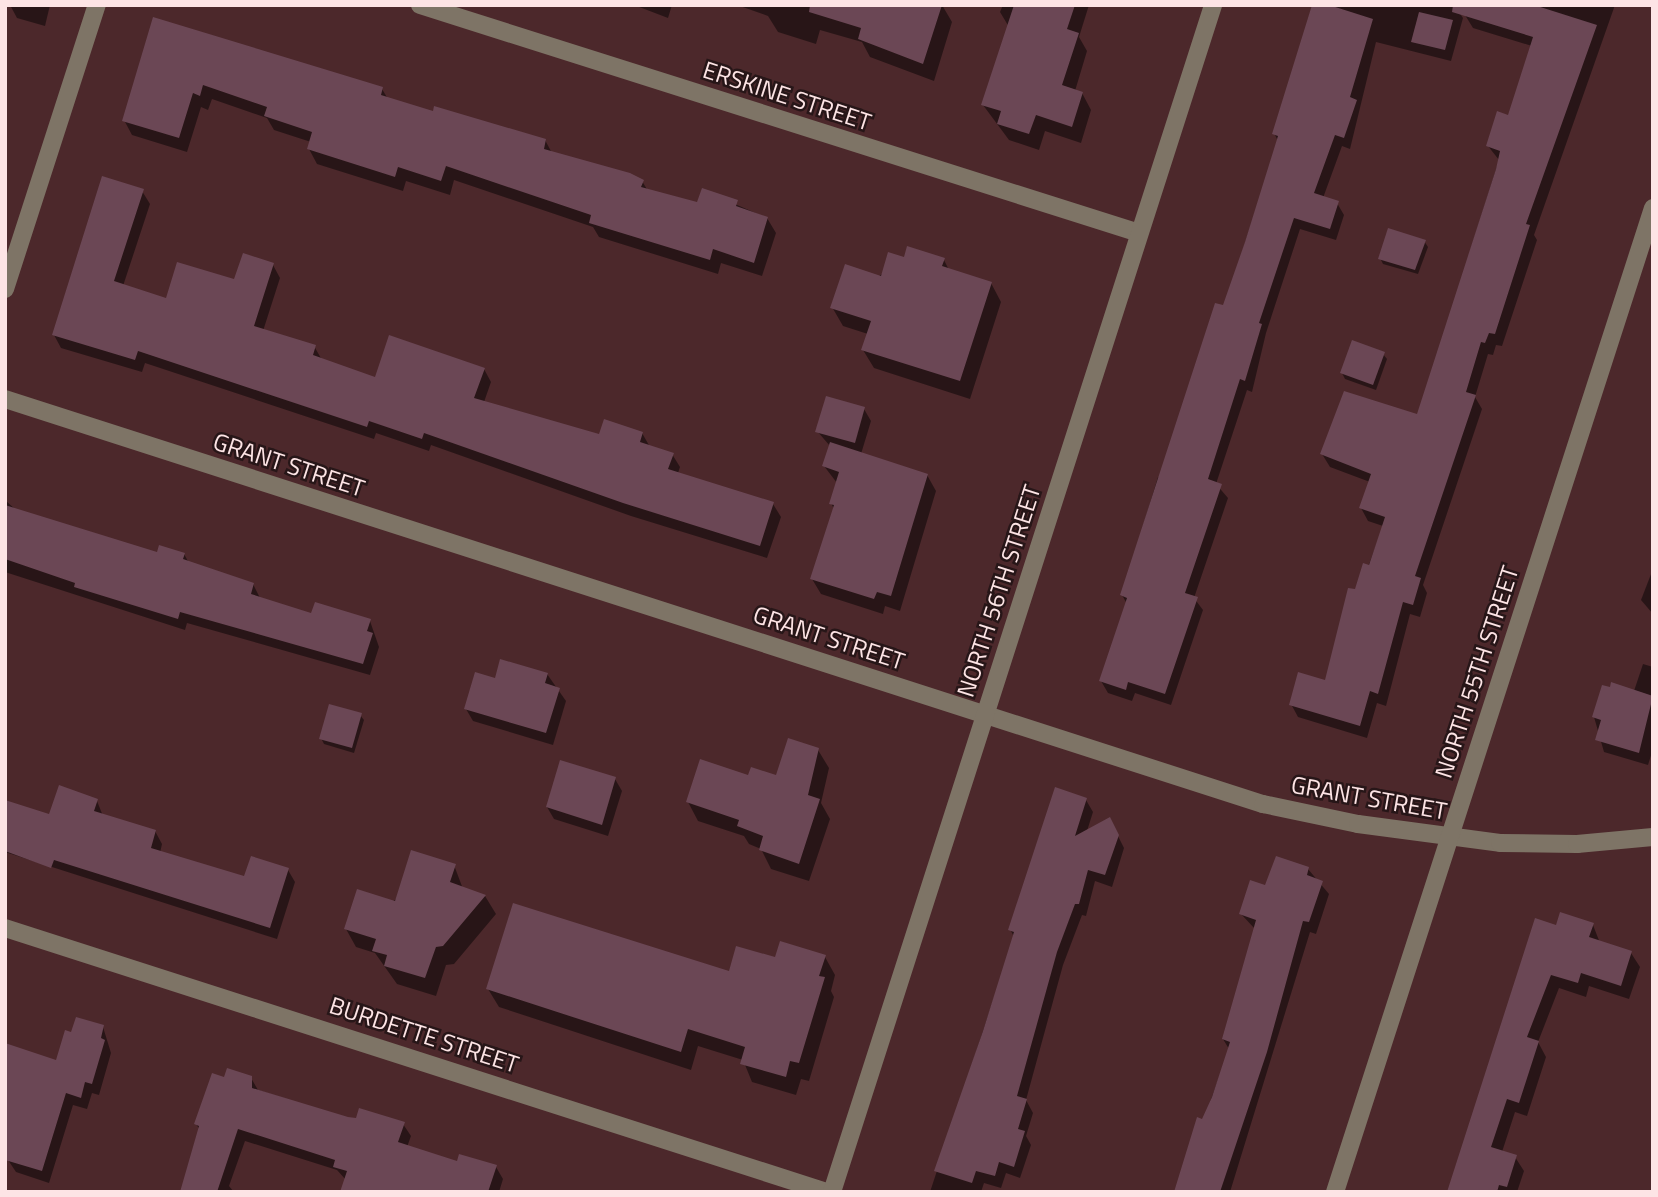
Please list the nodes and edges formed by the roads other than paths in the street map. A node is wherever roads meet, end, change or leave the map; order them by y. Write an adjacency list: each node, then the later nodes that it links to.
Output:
1 (97, 5): 6 (street)
2 (420, 5): 5 (street, ERSKINE STREET)
3 (1213, 5): 5 (street, NORTH 56TH STREET)
4 (1653, 208): 9 (street, NORTH 55TH STREET)
5 (1139, 233): 8 (street, NORTH 56TH STREET)
6 (5, 289)
7 (5, 400): 8 (street, GRANT STREET)
8 (985, 713): 9 (street, GRANT STREET); 12 (street, NORTH 56TH STREET)
9 (1449, 837): 10 (street, GRANT STREET); 13 (street, NORTH 55TH STREET)
10 (1653, 837)
11 (5, 928): 12 (street, BURDETTE STREET)
12 (830, 1192)
13 (1335, 1192)

